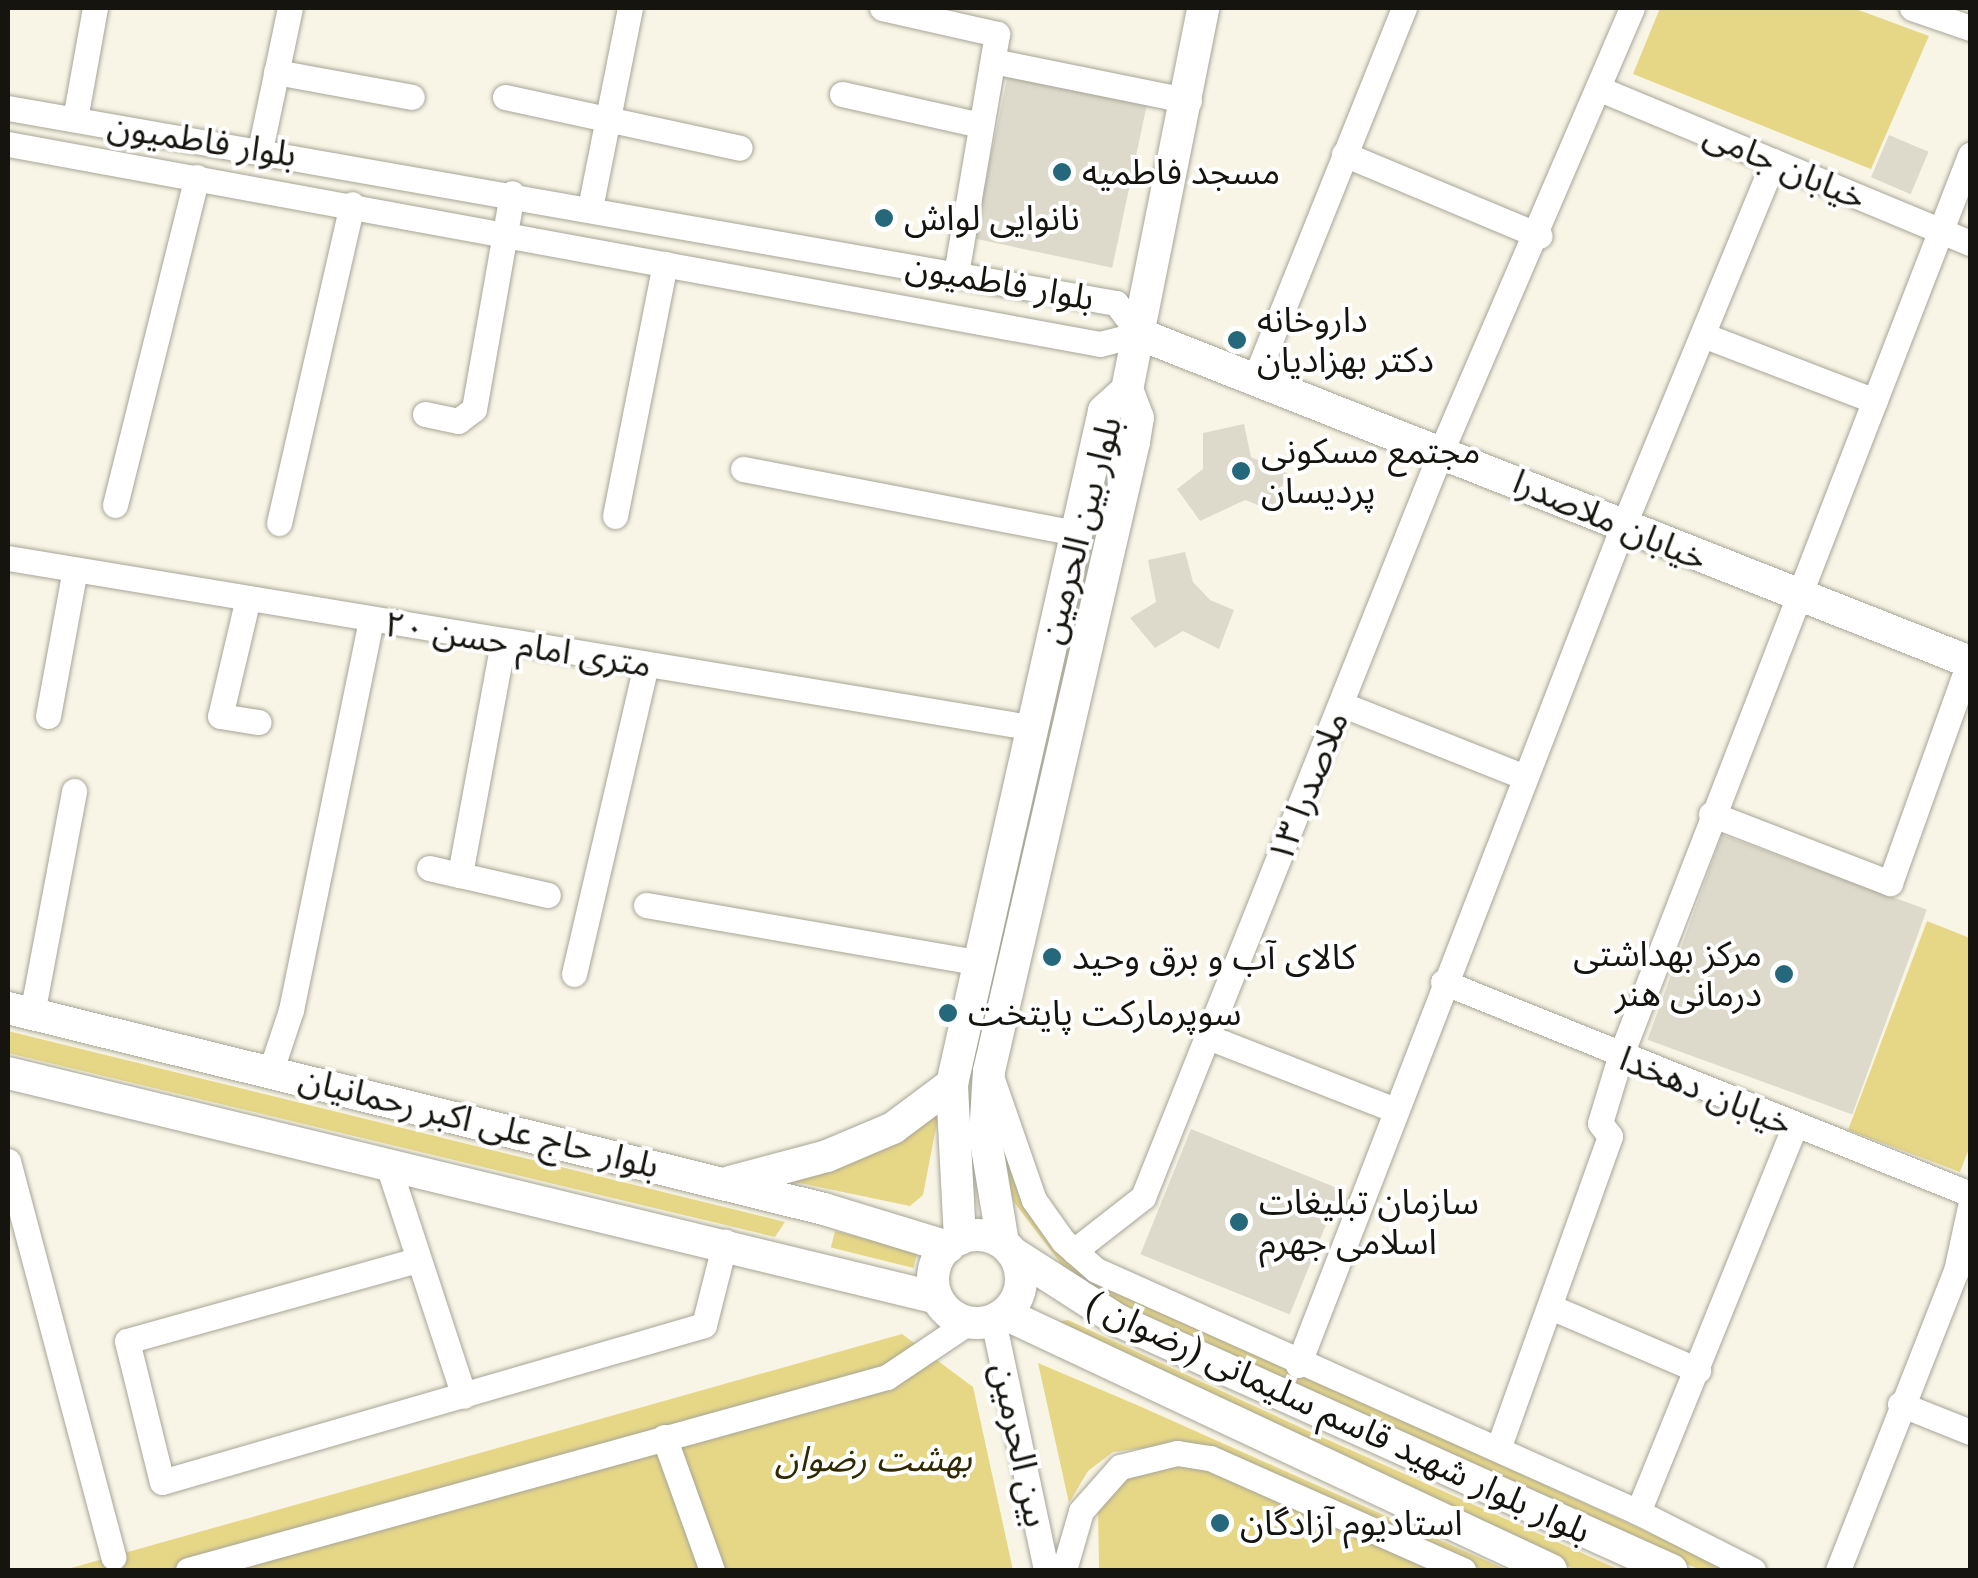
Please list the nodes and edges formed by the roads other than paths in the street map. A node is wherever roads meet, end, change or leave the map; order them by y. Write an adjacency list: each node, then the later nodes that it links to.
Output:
1 (95, 8): 18 (street)
2 (290, 8): 11 (street)
3 (630, 8): 19 (street)
4 (882, 8): 10 (street)
5 (1203, 8): 16 (main road)
6 (1404, 8): 24 (street)
7 (1632, 8): 12 (street)
8 (1912, 8): 9 (street)
9 (1970, 28)
10 (992, 61): 16 (street); 20 (street)
11 (276, 72): 14 (street); 22 (street)
12 (1600, 89): 26 (street, خیابان جامی); 33 (street)
13 (842, 94): 20 (street)
14 (412, 97)
15 (505, 97): 19 (street)
16 (1189, 101): 38 (main road)
17 (8, 108): 18 (street, بلوار فاطمیون)
18 (75, 119): 22 (street, بلوار فاطمیون)
19 (608, 120): 21 (street); 30 (street)
20 (982, 125): 36 (street)
21 (740, 148)
22 (260, 150): 28 (street, بلوار فاطمیون)
23 (10, 153): 27 (street, بلوار فاطمیون)
24 (1344, 154): 33 (street); 41 (street)
25 (1970, 154): 31 (street)
26 (1774, 161): 31 (street, خیابان جامی); 40 (street)
27 (197, 177): 29 (street, بلوار فاطمیون); 47 (street)
28 (512, 193): 30 (street, بلوار فاطمیون); 32 (street)
29 (352, 204): 32 (street, بلوار فاطمیون); 49 (street)
30 (590, 208): 36 (street, بلوار فاطمیون)
31 (1940, 231): 34 (street, خیابان جامی); 43 (street)
32 (504, 234): 35 (street, بلوار فاطمیون); 44 (street)
33 (1540, 236): 45 (street)
34 (1970, 244)
35 (664, 264): 39 (street, بلوار فاطمیون); 48 (street)
36 (956, 274): 37 (street, بلوار فاطمیون)
37 (1066, 295): 38 (street, بلوار فاطمیون); 39 (street)
38 (1139, 334): 39 (street, بلوار فاطمیون); 41 (main road, خیابان ملاصدرا); 42 (main road)
39 (1059, 335)
40 (1703, 335): 43 (street); 50 (street)
41 (1256, 376): 45 (main road, خیابان ملاصدرا)
42 (1127, 390): 51 (main road, بلوار بین الحرمین); 76 (main road, بلوار بین الحرمین)
43 (1875, 401): 54 (street)
44 (425, 414)
45 (1442, 449): 50 (main road, خیابان ملاصدرا); 60 (street, ملاصدرا ۱۳)
46 (742, 469): 51 (street)
47 (115, 504)
48 (615, 516)
49 (279, 522)
50 (1622, 528): 54 (main road, خیابان ملاصدرا); 64 (street)
51 (1074, 533): 63 (main road, بلوار بین الحرمین)
52 (8, 558): 53 (street, ۲۰ متری امام حسن)
53 (75, 569): 55 (street, ۲۰ متری امام حسن); 61 (street)
54 (1797, 595): 58 (main road, خیابان ملاصدرا); 66 (street)
55 (248, 598): 56 (street, ۲۰ متری امام حسن); 62 (street)
56 (370, 620): 57 (street, ۲۰ متری امام حسن); 79 (street)
57 (503, 642): 59 (street, ۲۰ متری امام حسن); 68 (street)
58 (1970, 661): 66 (street)
59 (646, 664): 63 (street, ۲۰ متری امام حسن); 72 (street)
60 (1341, 704): 64 (street); 77 (street, ملاصدرا ۱۳)
61 (48, 716)
62 (259, 722)
63 (1029, 727): 71 (main road, بلوار بین الحرمین)
64 (1524, 777): 73 (street)
65 (74, 791): 74 (street)
66 (1712, 814): 78 (street)
67 (430, 868): 68 (street)
68 (460, 875): 69 (street)
69 (548, 894)
70 (646, 905): 71 (street)
71 (977, 962): 75 (main road, بلوار بین الحرمین)
72 (574, 974)
73 (1443, 982): 78 (street, خیابان دهخدا); 83 (street)
74 (20, 1011): 79 (main road, بلوار حاج علی اکبر رحمانیان)
75 (966, 1014): 76 (main road); 82 (main road, بلوار بین الحرمین)
76 (1000, 1019): 80 (main road, بلوار بین الحرمین)
77 (1208, 1037): 83 (street); 94 (street, ملاصدرا ۱۳)
78 (1620, 1057): 84 (street, خیابان دهخدا); 98 (street)
79 (271, 1070): 87 (main road, بلوار حاج علی اکبر رحمانیان)
80 (989, 1071): 93 (main road, بلوار بین الحرمین); 94 (street)
81 (8, 1073): 86 (main road, بلوار حاج علی اکبر رحمانیان)
82 (952, 1084): 87 (main road); 92 (main road, بلوار بین الحرمین)
83 (1395, 1110): 100 (street)
84 (1795, 1126): 88 (street, خیابان دهخدا); 101 (street)
85 (8, 1161): 108 (street)
86 (388, 1162): 91 (main road, بلوار حاج علی اکبر رحمانیان); 96 (street)
87 (724, 1184): 89 (main road, بلوار حاج علی اکبر رحمانیان)
88 (1970, 1194)
89 (801, 1203): 92 (main road, بلوار حاج علی اکبر رحمانیان); 95 (main road)
90 (1970, 1207): 103 (street)
91 (725, 1242): 95 (main road, بلوار حاج علی اکبر رحمانیان); 102 (street)
92 (954, 1243): 93 (main road); 97 (main road)
93 (1008, 1248): 99 (main road); 115 (main road, بلوار بلوار شهید قاسم سلیمانی (رضوان ))
94 (1074, 1251): 100 (street)
95 (786, 1257): 97 (main road, بلوار حاج علی اکبر رحمانیان)
96 (417, 1260): 102 (street); 102 (street)
97 (937, 1298): 99 (main road)
98 (1553, 1308): 101 (street); 106 (street)
99 (989, 1319): 105 (street); 111 (street, بین الحرمین); 114 (main road, بلوار بلوار شهید قاسم سلیمانی (رضوان ))
100 (1298, 1366): 106 (street)
101 (1698, 1370): 107 (street)
102 (464, 1396)
103 (1900, 1404): 104 (street); 117 (street)
104 (1970, 1432)
105 (664, 1437): 109 (street); 110 (street)
106 (1498, 1448): 107 (street)
107 (1638, 1512): 116 (street)
108 (113, 1557)
109 (188, 1570)
110 (712, 1570)
111 (1046, 1570)
112 (1064, 1570): 113 (street)
113 (1463, 1570)
114 (1551, 1570)
115 (1671, 1570)
116 (1752, 1570)
117 (1838, 1570)

